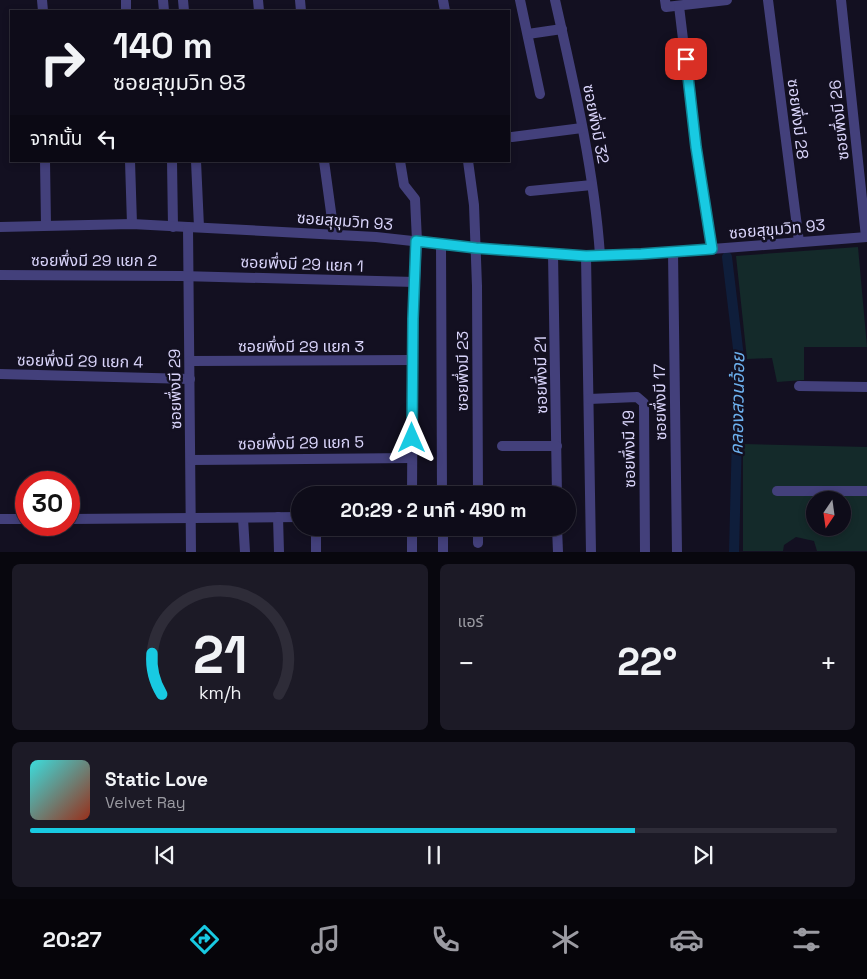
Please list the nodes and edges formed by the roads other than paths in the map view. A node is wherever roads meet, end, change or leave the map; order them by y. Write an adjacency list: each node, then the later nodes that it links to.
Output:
1 (520, 0): 9 (street)
2 (555, 0): 8 (street, ซอยพึ่งมี 32)
3 (665, 0): 7 (street)
4 (727, 0): 7 (street)
5 (768, 0): 30 (street, ซอยพึ่งมี 28)
6 (841, 0): 28 (street, ซอยพึ่งมี 26)
7 (679, 6): 33 (street)
8 (562, 29): 9 (street); 11 (street, ซอยพึ่งมี 32)
9 (528, 34): 10 (street)
10 (540, 94)
11 (582, 128): 12 (street); 20 (street, ซอยพึ่งมี 32)
12 (512, 137)
13 (45, 162): 23 (street)
14 (130, 162): 22 (street)
15 (172, 162): 25 (street)
16 (196, 162): 26 (street, ซอยพึ่งมี 29)
17 (324, 162): 27 (street)
18 (400, 162): 29 (street)
19 (468, 162): 32 (street, ซอยพึ่งมี 23)
20 (592, 185): 21 (street); 37 (street, ซอยพึ่งมี 32)
21 (530, 191)
22 (132, 224): 23 (street, ซอยสุขุมวิท 93); 25 (street, ซอยสุขุมวิท 93)
23 (46, 225): 24 (street, ซอยสุขุมวิท 93)
24 (0, 227)
25 (173, 227): 26 (street, ซอยสุขุมวิท 93)
26 (194, 227): 27 (street, ซอยสุขุมวิท 93); 39 (street, ซอยพึ่งมี 29)
27 (334, 234): 29 (street, ซอยสุขุมวิท 93)
28 (866, 237): 30 (street, ซอยสุขุมวิท 93)
29 (416, 241): 31 (street, ซอยสุขุมวิท 93); 40 (street)
30 (799, 242): 33 (street, ซอยสุขุมวิท 93)
31 (441, 244): 32 (street, ซอยสุขุมวิท 93); 53 (street)
32 (476, 248): 35 (street, ซอยสุขุมวิท 93); 54 (street, ซอยพึ่งมี 23)
33 (712, 249): 34 (street, ซอยสุขุมวิท 93)
34 (673, 252): 37 (street, ซอยสุขุมวิท 93); 80 (street, ซอยพึ่งมี 17)
35 (553, 254): 36 (street, ซอยสุขุมวิท 93); 49 (street, ซอยพึ่งมี 21)
36 (586, 256): 37 (street, ซอยสุขุมวิท 93); 47 (street)
37 (600, 256)
38 (0, 275): 39 (street, ซอยพึ่งมี 29 แยก 2)
39 (189, 276): 40 (street, ซอยพึ่งมี 29 แยก 1); 42 (street, ซอยพึ่งมี 29)
40 (415, 282): 41 (street)
41 (412, 360): 42 (street, ซอยพึ่งมี 29 แยก 3); 50 (street)
42 (190, 361): 44 (street, ซอยพึ่งมี 29)
43 (0, 374): 44 (street, ซอยพึ่งมี 29 แยก 4)
44 (190, 379): 51 (street, ซอยพึ่งมี 29)
45 (799, 386): 46 (street)
46 (867, 387)
47 (589, 399): 78 (street); 79 (street, ซอยพึ่งมี 19)
48 (502, 446): 49 (street)
49 (557, 446): 55 (street, ซอยพึ่งมี 21)
50 (412, 458): 51 (street, ซอยพึ่งมี 29 แยก 5); 52 (street)
51 (191, 460): 61 (street, ซอยพึ่งมี 29)
52 (412, 486)
53 (442, 486)
54 (478, 486)
55 (557, 486)
56 (778, 491): 57 (street)
57 (867, 491)
58 (278, 517): 59 (street); 62 (street); 73 (street)
59 (291, 517)
60 (80, 518): 61 (street)
61 (191, 518): 62 (street); 71 (street, ซอยพึ่งมี 29)
62 (242, 518): 72 (street)
63 (0, 519): 64 (street)
64 (15, 519)
65 (316, 536): 74 (street)
66 (412, 536): 75 (street)
67 (443, 536): 76 (street)
68 (478, 536): 70 (street)
69 (557, 536): 77 (street)
70 (478, 543)
71 (192, 552)
72 (245, 552)
73 (279, 552)
74 (316, 552)
75 (412, 552)
76 (443, 552)
77 (558, 552)
78 (590, 552)
79 (645, 552)
80 (677, 552)

